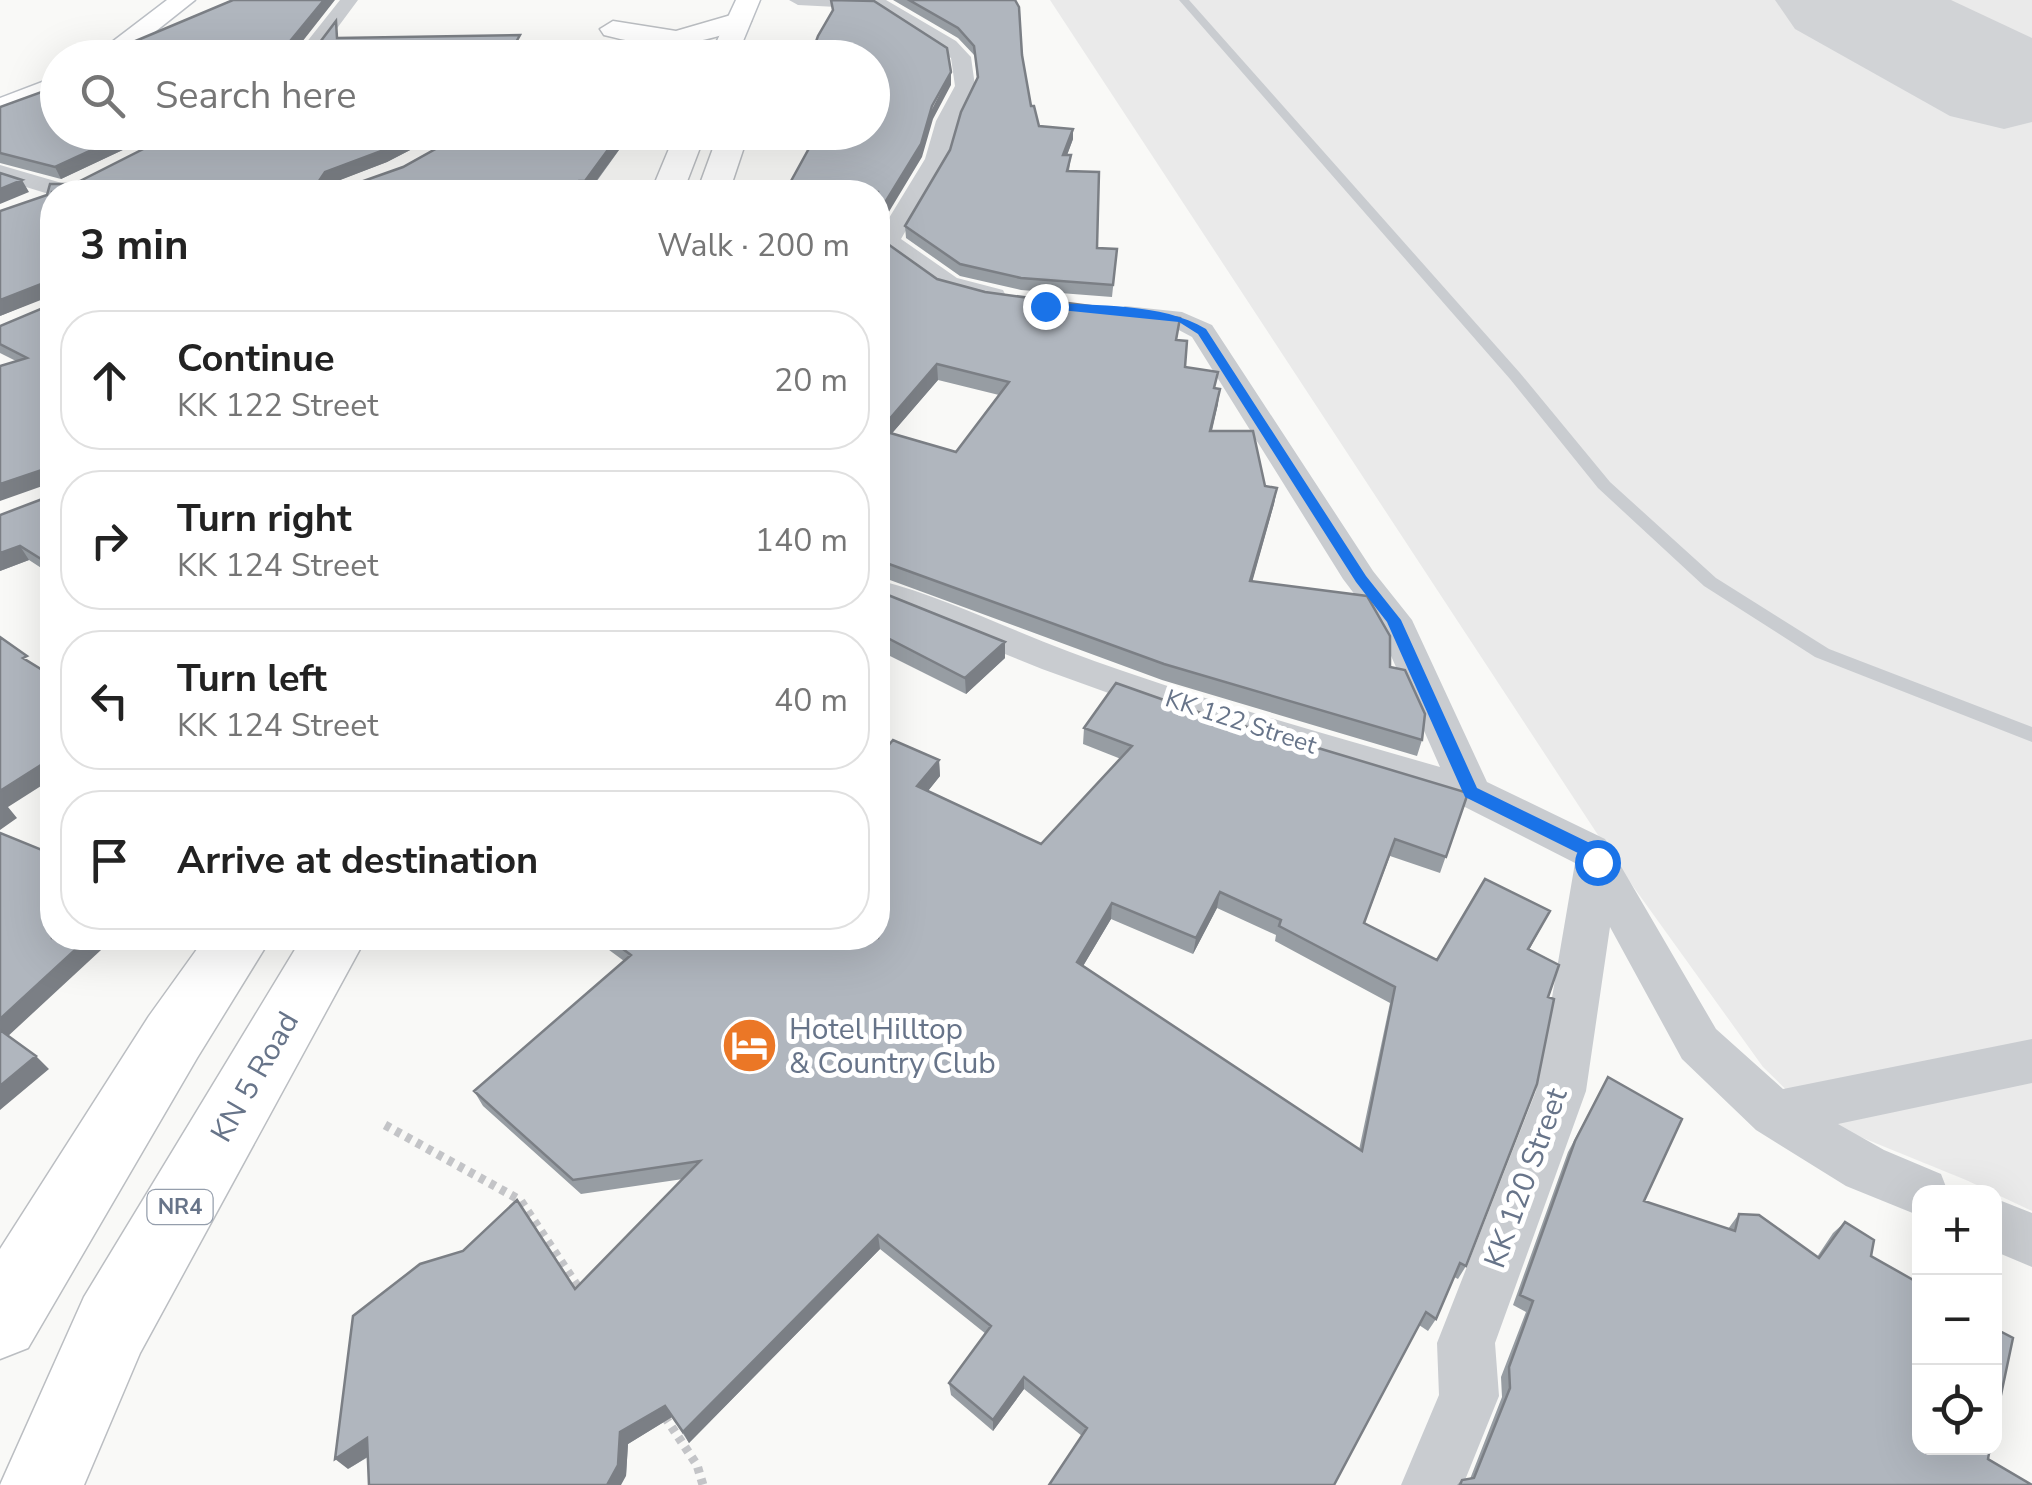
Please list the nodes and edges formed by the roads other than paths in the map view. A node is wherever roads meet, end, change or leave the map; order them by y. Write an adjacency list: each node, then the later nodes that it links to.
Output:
1 (183, 0): 7 (main road)
2 (349, 0): 8 (street)
3 (1184, 0): 27 (lane)
4 (786, 6): 22 (street)
5 (743, 10): 6 (main road); 11 (main road)
6 (600, 19): 9 (main road); 10 (main road)
7 (129, 40)
8 (318, 40)
9 (604, 40)
10 (623, 40)
11 (730, 40)
12 (40, 91): 13 (main road)
13 (0, 108)
14 (684, 150): 17 (main road)
15 (728, 150): 18 (main road)
16 (0, 172): 19 (street)
17 (673, 180)
18 (717, 180)
19 (40, 186)
20 (40, 200): 21 (street)
21 (18, 209)
22 (890, 228)
23 (890, 245): 24 (street)
24 (1029, 303)
25 (1095, 312): 28 (street)
26 (890, 594): 28 (street, KK 122 Street)
27 (2032, 734)
28 (1470, 792): 29 (street, KK 122 Street)
29 (1597, 862): 33 (street); 39 (street, KK 120 Street)
30 (232, 950): 37 (main road)
31 (328, 950): 38 (main road, KN 5 Road / NR4)
32 (2032, 1061): 33 (street)
33 (1774, 1114): 34 (street)
34 (1912, 1188)
35 (2002, 1227): 36 (street)
36 (2032, 1240)
37 (0, 1320)
38 (41, 1485)
39 (1432, 1485)

